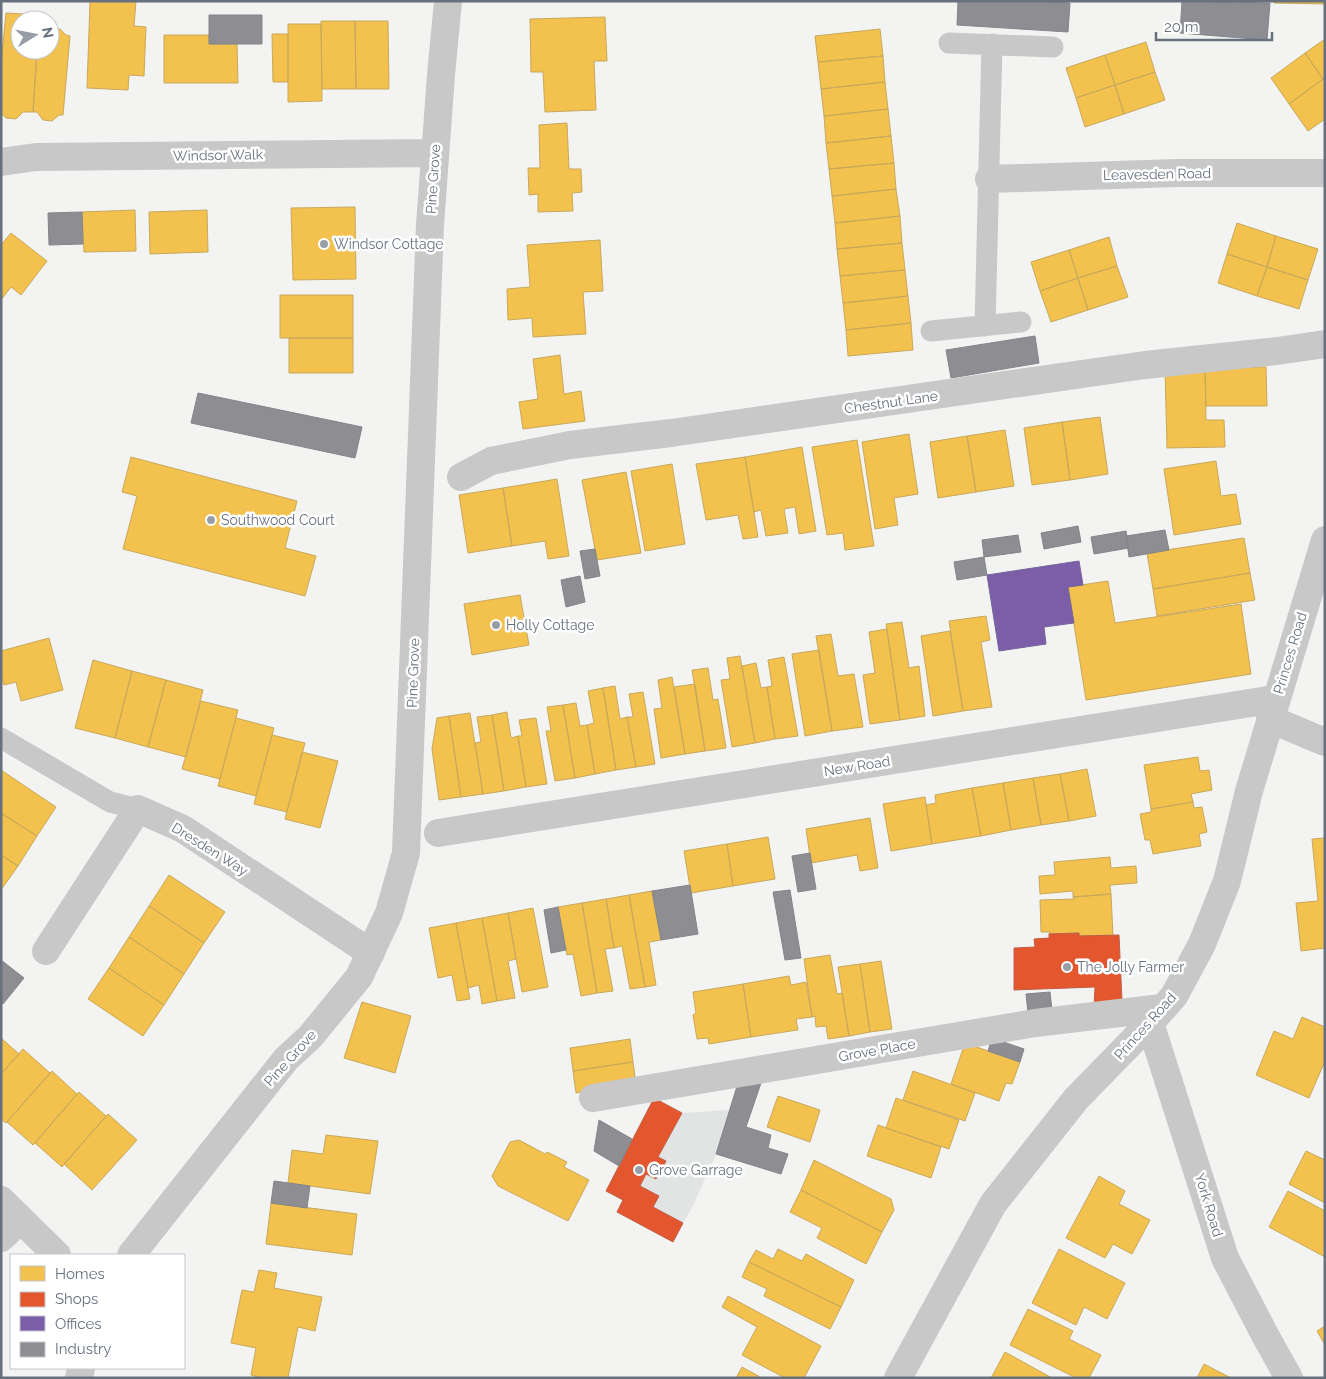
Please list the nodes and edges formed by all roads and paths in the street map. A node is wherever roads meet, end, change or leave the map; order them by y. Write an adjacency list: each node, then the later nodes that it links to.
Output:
1 (448, 1): 5 (street, Pine Grove)
2 (949, 43): 3 (lane)
3 (992, 44): 4 (lane); 8 (lane)
4 (1052, 46)
5 (435, 152): 6 (street, Windsor Walk); 21 (street, Pine Grove)
6 (1, 162)
7 (1325, 173): 8 (street, Leavesden Road)
8 (988, 179): 10 (lane)
9 (1021, 322): 10 (lane)
10 (985, 326): 11 (lane)
11 (930, 331)
12 (1325, 344): 13 (street, Chestnut Lane)
13 (461, 477)
14 (1325, 540): 15 (street, Princes Road)
15 (1273, 709): 17 (street); 19 (street, New Road); 22 (street, Princes Road)
16 (1, 738): 18 (lane)
17 (1325, 742)
18 (138, 809): 20 (street); 21 (street, Dresden Way)
19 (438, 834)
20 (46, 952)
21 (371, 953): 27 (street, Pine Grove)
22 (1156, 1016): 23 (street, Grove Place); 28 (street, Princes Road); 29 (street, York Road)
23 (593, 1098)
24 (1, 1200): 25 (street)
25 (11, 1229): 26 (street)
26 (55, 1254)
27 (132, 1254)
28 (898, 1378)
29 (1289, 1378)

